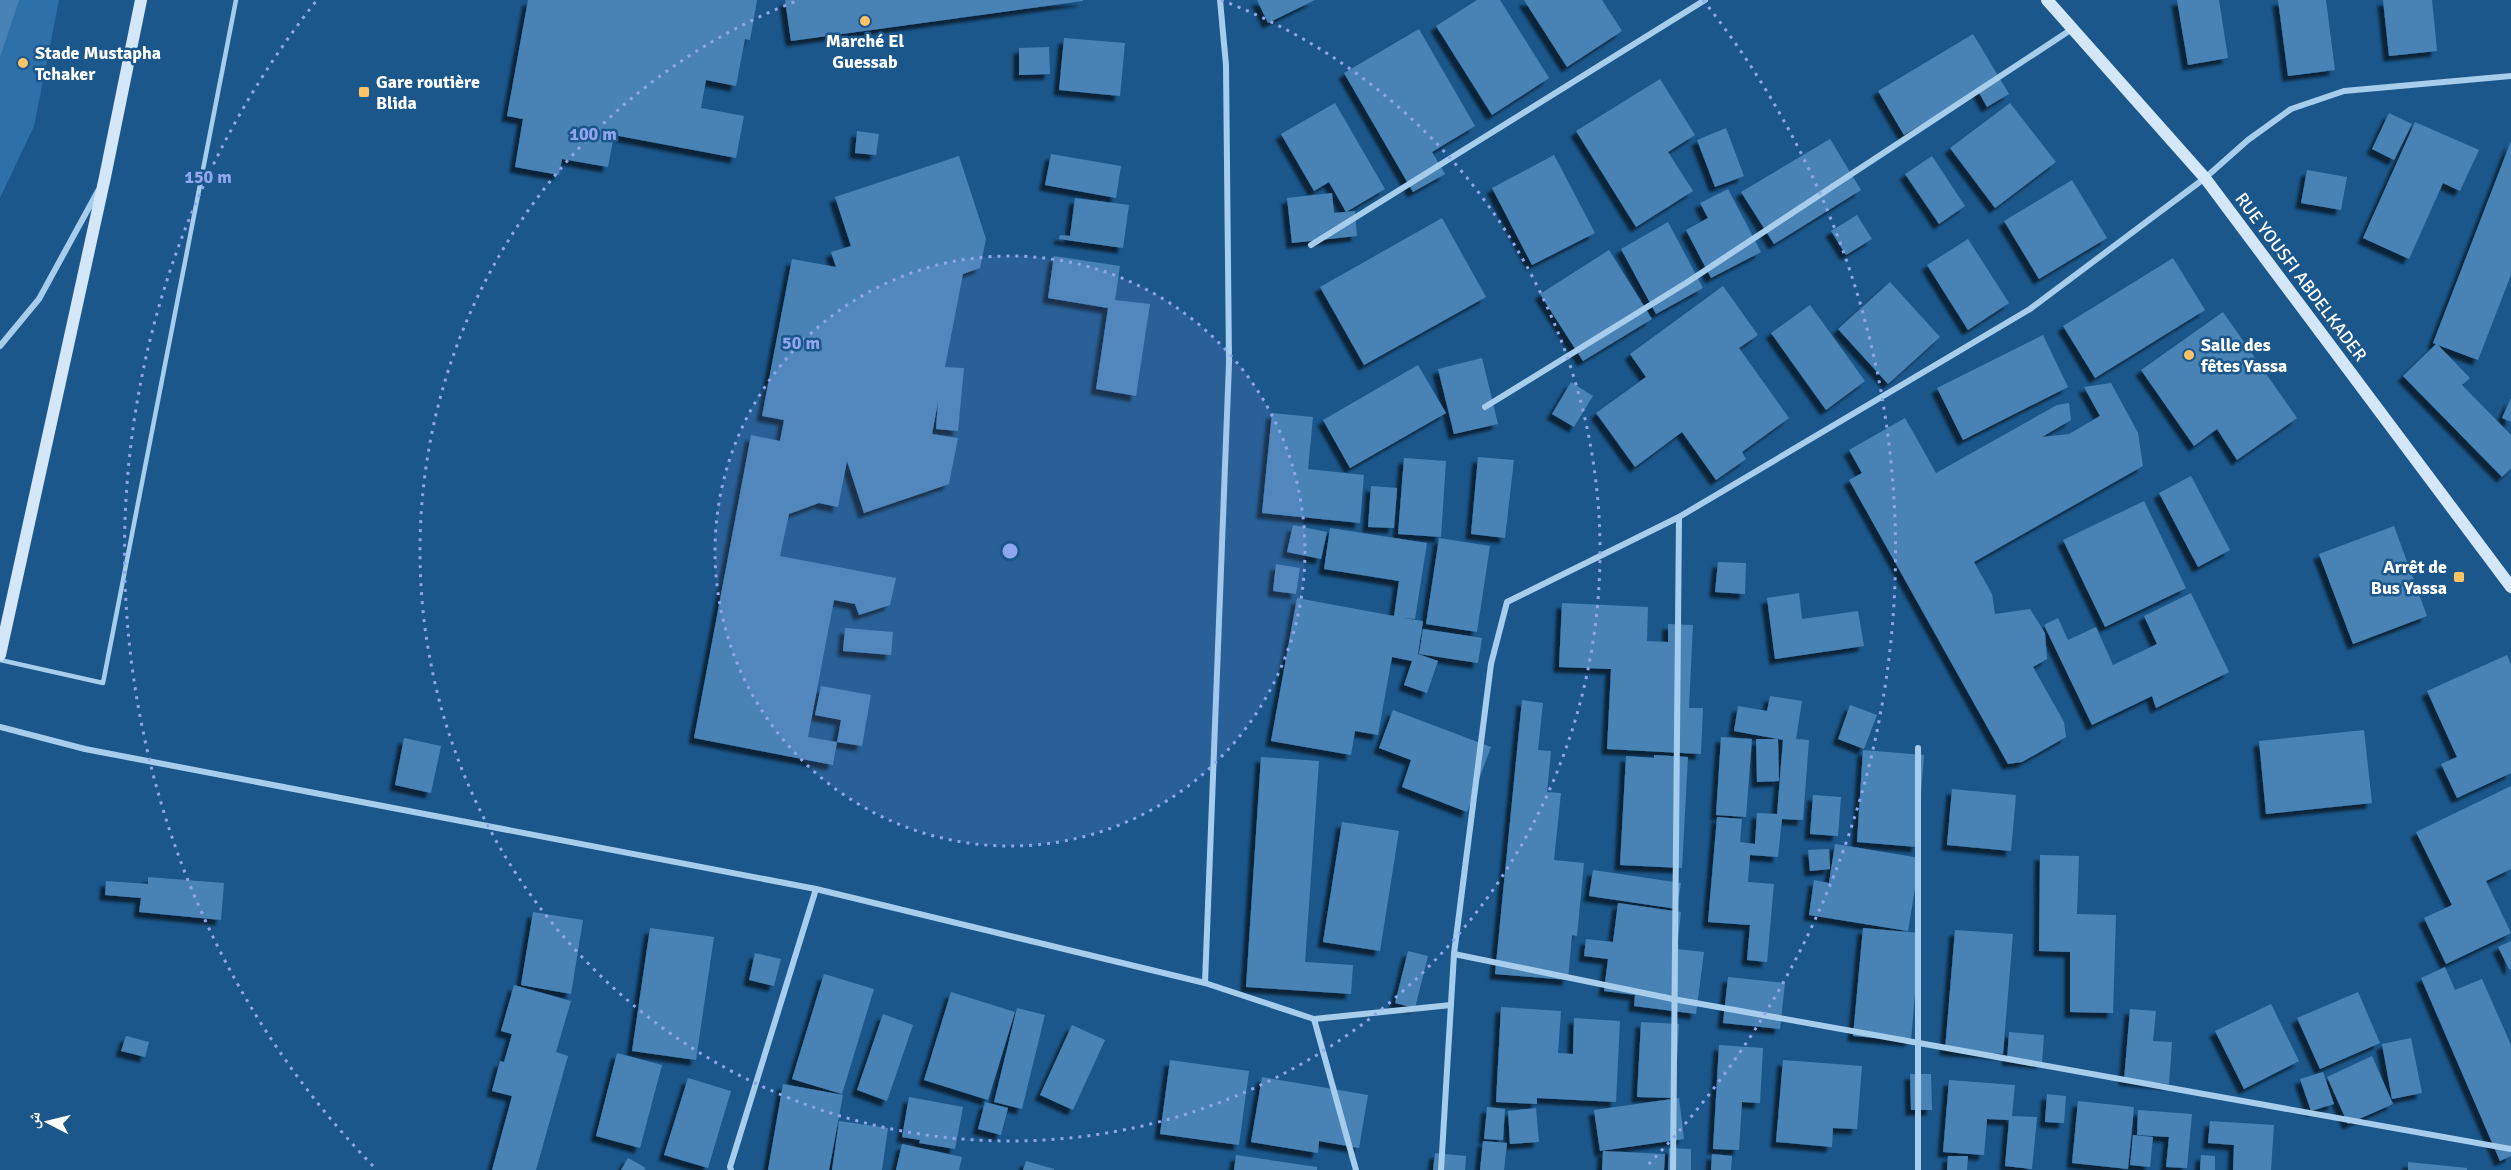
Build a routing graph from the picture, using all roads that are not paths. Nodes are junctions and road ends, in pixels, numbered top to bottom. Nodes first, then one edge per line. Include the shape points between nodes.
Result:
1 (141, 0) edge
2 (236, 0) edge
3 (1220, 0) edge
4 (1705, 0) edge
5 (2047, 0) edge
6 (2073, 29) junction
7 (2511, 76) edge
8 (105, 177) junction
9 (2205, 178) junction
10 (1311, 245) dead end
11 (0, 346) edge
12 (1485, 407) dead end
13 (1679, 517) junction
14 (2511, 587) edge
15 (0, 655) edge
16 (0, 660) edge
17 (0, 727) edge
18 (1918, 748) dead end
19 (816, 889) junction
20 (1454, 954) junction
21 (1205, 983) junction
22 (1673, 999) junction
23 (1451, 1005) junction
24 (1314, 1019) junction
25 (1917, 1044) junction
26 (2511, 1149) edge
27 (731, 1170) edge
28 (1356, 1170) edge
29 (1441, 1170) edge
30 (1673, 1170) edge
31 (1918, 1170) edge

1 - 8 main road
2 - 16 lane via 103,683
3 - 21 street via 1226,65 1229,363
4 - 10 street
5 - 6 main road, RUE YOUSFI ABDELKADER
6 - 9 main road, RUE YOUSFI ABDELKADER
6 - 12 street via 1686,283
7 - 9 street via 2344,91 2291,109
8 - 11 street via 39,300
8 - 15 main road
9 - 13 street via 2030,309
9 - 14 main road, RUE YOUSFI ABDELKADER
13 - 20 street via 1508,602 1491,664
13 - 22 street
17 - 19 street via 85,749
18 - 25 street
19 - 21 street
19 - 27 street
20 - 22 street
20 - 23 street
21 - 24 street
22 - 25 street
22 - 30 street
23 - 24 street
23 - 29 street
24 - 28 street
25 - 26 street
25 - 31 street

